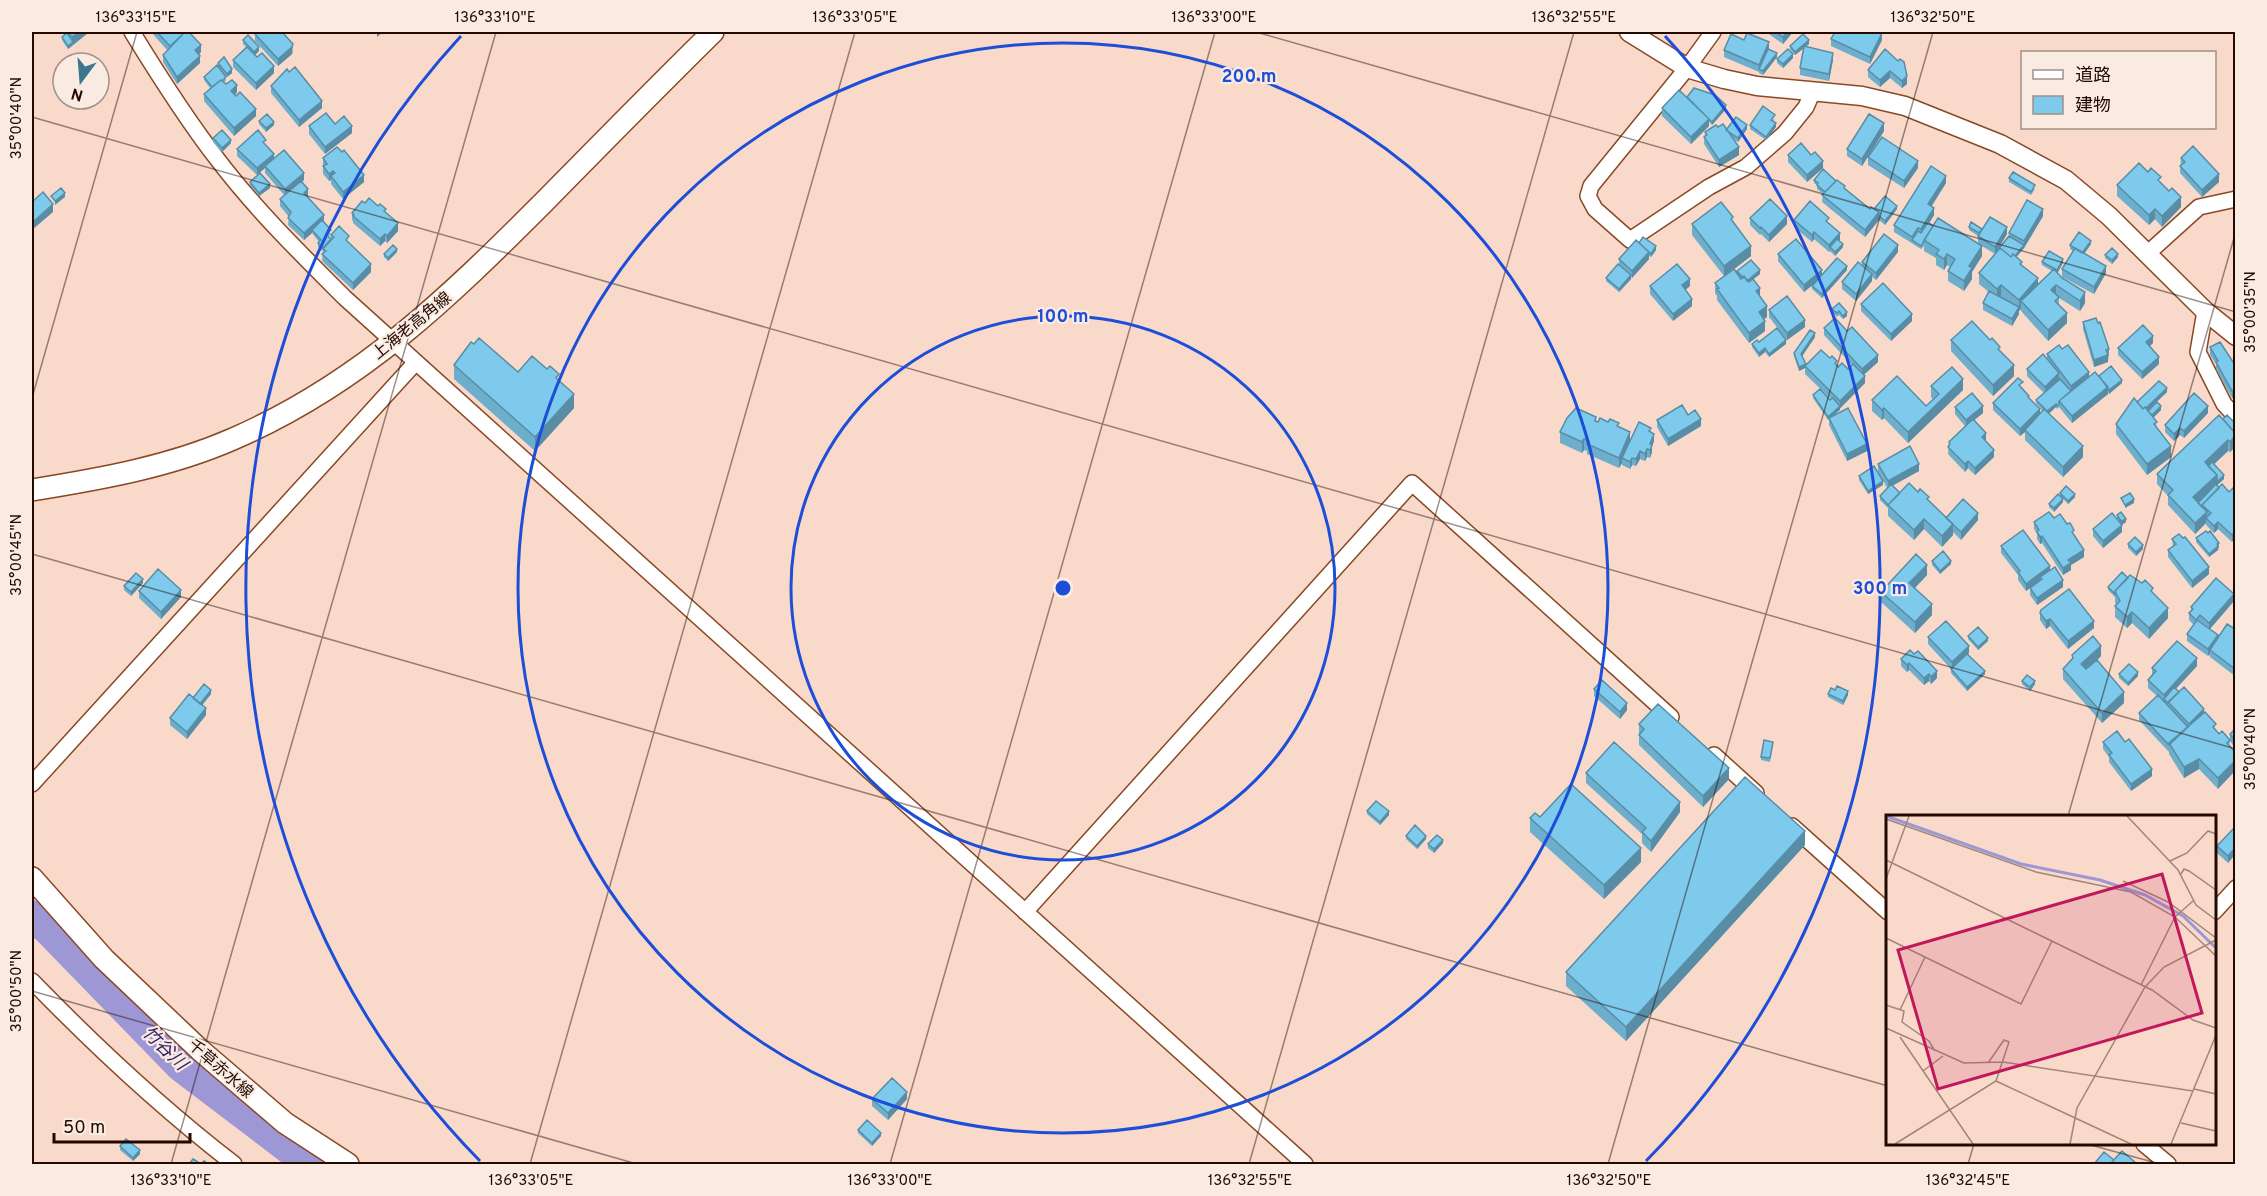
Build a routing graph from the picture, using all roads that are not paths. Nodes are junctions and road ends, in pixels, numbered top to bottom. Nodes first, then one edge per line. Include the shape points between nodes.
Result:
1 (132, 32) edge
2 (713, 32) edge
3 (1629, 32) edge
4 (1713, 32) edge
5 (1687, 68) junction
6 (1813, 91) junction
7 (2235, 200) edge
8 (2147, 254) junction
9 (2205, 311) junction
10 (2235, 336) edge
11 (395, 341) junction
12 (416, 362) junction
13 (2235, 417) edge
14 (32, 490) edge
15 (1685, 729) edge
16 (1702, 745) edge
17 (32, 784) edge
18 (1764, 801) edge
19 (1782, 817) edge
20 (32, 878) edge
21 (2235, 888) edge
22 (2216, 910) edge
23 (1886, 911) edge
24 (1025, 912) junction
25 (32, 981) edge
26 (2146, 1145) edge
27 (234, 1164) edge
28 (348, 1164) edge
29 (1305, 1164) edge
30 (2168, 1164) edge

1 - 11 street via 172,97 255,205 345,298
2 - 11 main road, 上海老高角線 via 483,263
3 - 5 street
4 - 5 street
5 - 6 street via 1757,86
5 - 6 street via 1591,186 1588,196 1595,209 1630,240 1746,166 1785,133 1806,107
6 - 8 street via 1905,106 2000,144 2066,180
7 - 8 street via 2199,207
8 - 9 street
9 - 10 street
9 - 13 street via 2198,352 2224,404
11 - 12 street
11 - 14 main road, 上海老高角線 via 321,394 232,440 156,466
12 - 17 street
12 - 24 street
15 - 24 street via 1412,483
16 - 18 street
19 - 23 street
20 - 28 main road, 千草赤水線 via 104,959 200,1050 285,1124
21 - 22 street
24 - 29 street
25 - 27 street via 126,1075
26 - 30 street

